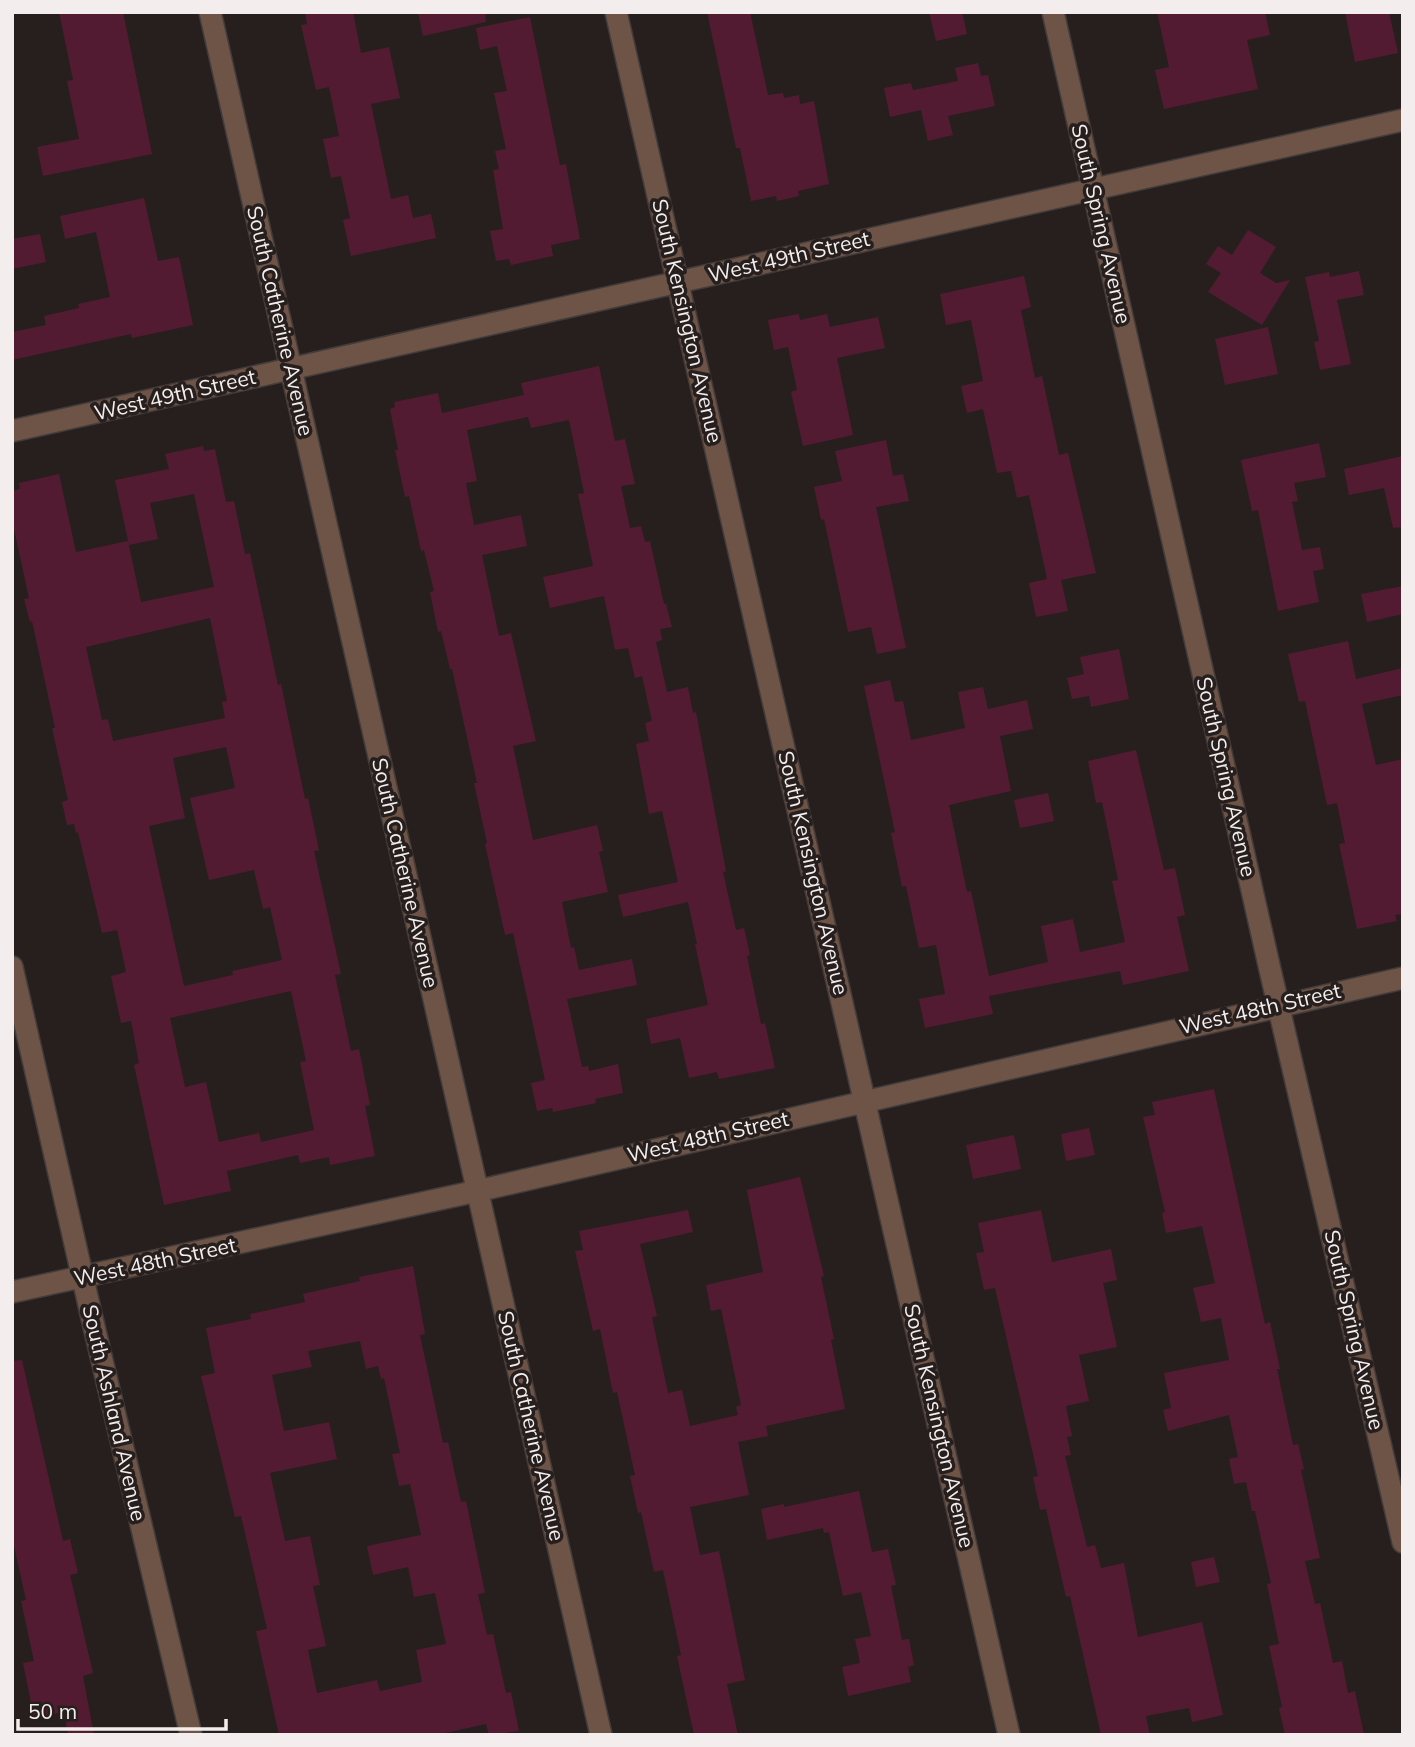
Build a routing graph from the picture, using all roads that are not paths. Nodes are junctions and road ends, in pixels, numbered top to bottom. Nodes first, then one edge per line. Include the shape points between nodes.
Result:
1 (210, 12) edge
2 (616, 12) edge
3 (1053, 12) edge
4 (1403, 120) edge
5 (1093, 189) junction
6 (678, 282) junction
7 (290, 369) junction
8 (12, 431) edge
9 (12, 967) edge
10 (1403, 978) edge
11 (1278, 1005) junction
12 (865, 1100) junction
13 (477, 1191) junction
14 (82, 1278) junction
15 (12, 1292) edge
16 (1403, 1542) edge
17 (191, 1735) edge
18 (601, 1735) edge
19 (1009, 1735) edge

1 - 7 street, South Catherine Avenue
2 - 6 street, South Kensington Avenue
3 - 5 street, South Spring Avenue
4 - 5 street, West 49th Street
5 - 6 street, West 49th Street
5 - 11 street, South Spring Avenue
6 - 7 street, West 49th Street
6 - 12 street, South Kensington Avenue
7 - 8 street, West 49th Street
7 - 13 street, South Catherine Avenue
9 - 14 street, South Ashland Avenue
10 - 11 street, West 48th Street
11 - 12 street, West 48th Street
11 - 16 street, South Spring Avenue
12 - 13 street, West 48th Street
12 - 19 street, South Kensington Avenue
13 - 14 street, West 48th Street
13 - 18 street, South Catherine Avenue
14 - 15 street, West 48th Street
14 - 17 street, South Ashland Avenue

